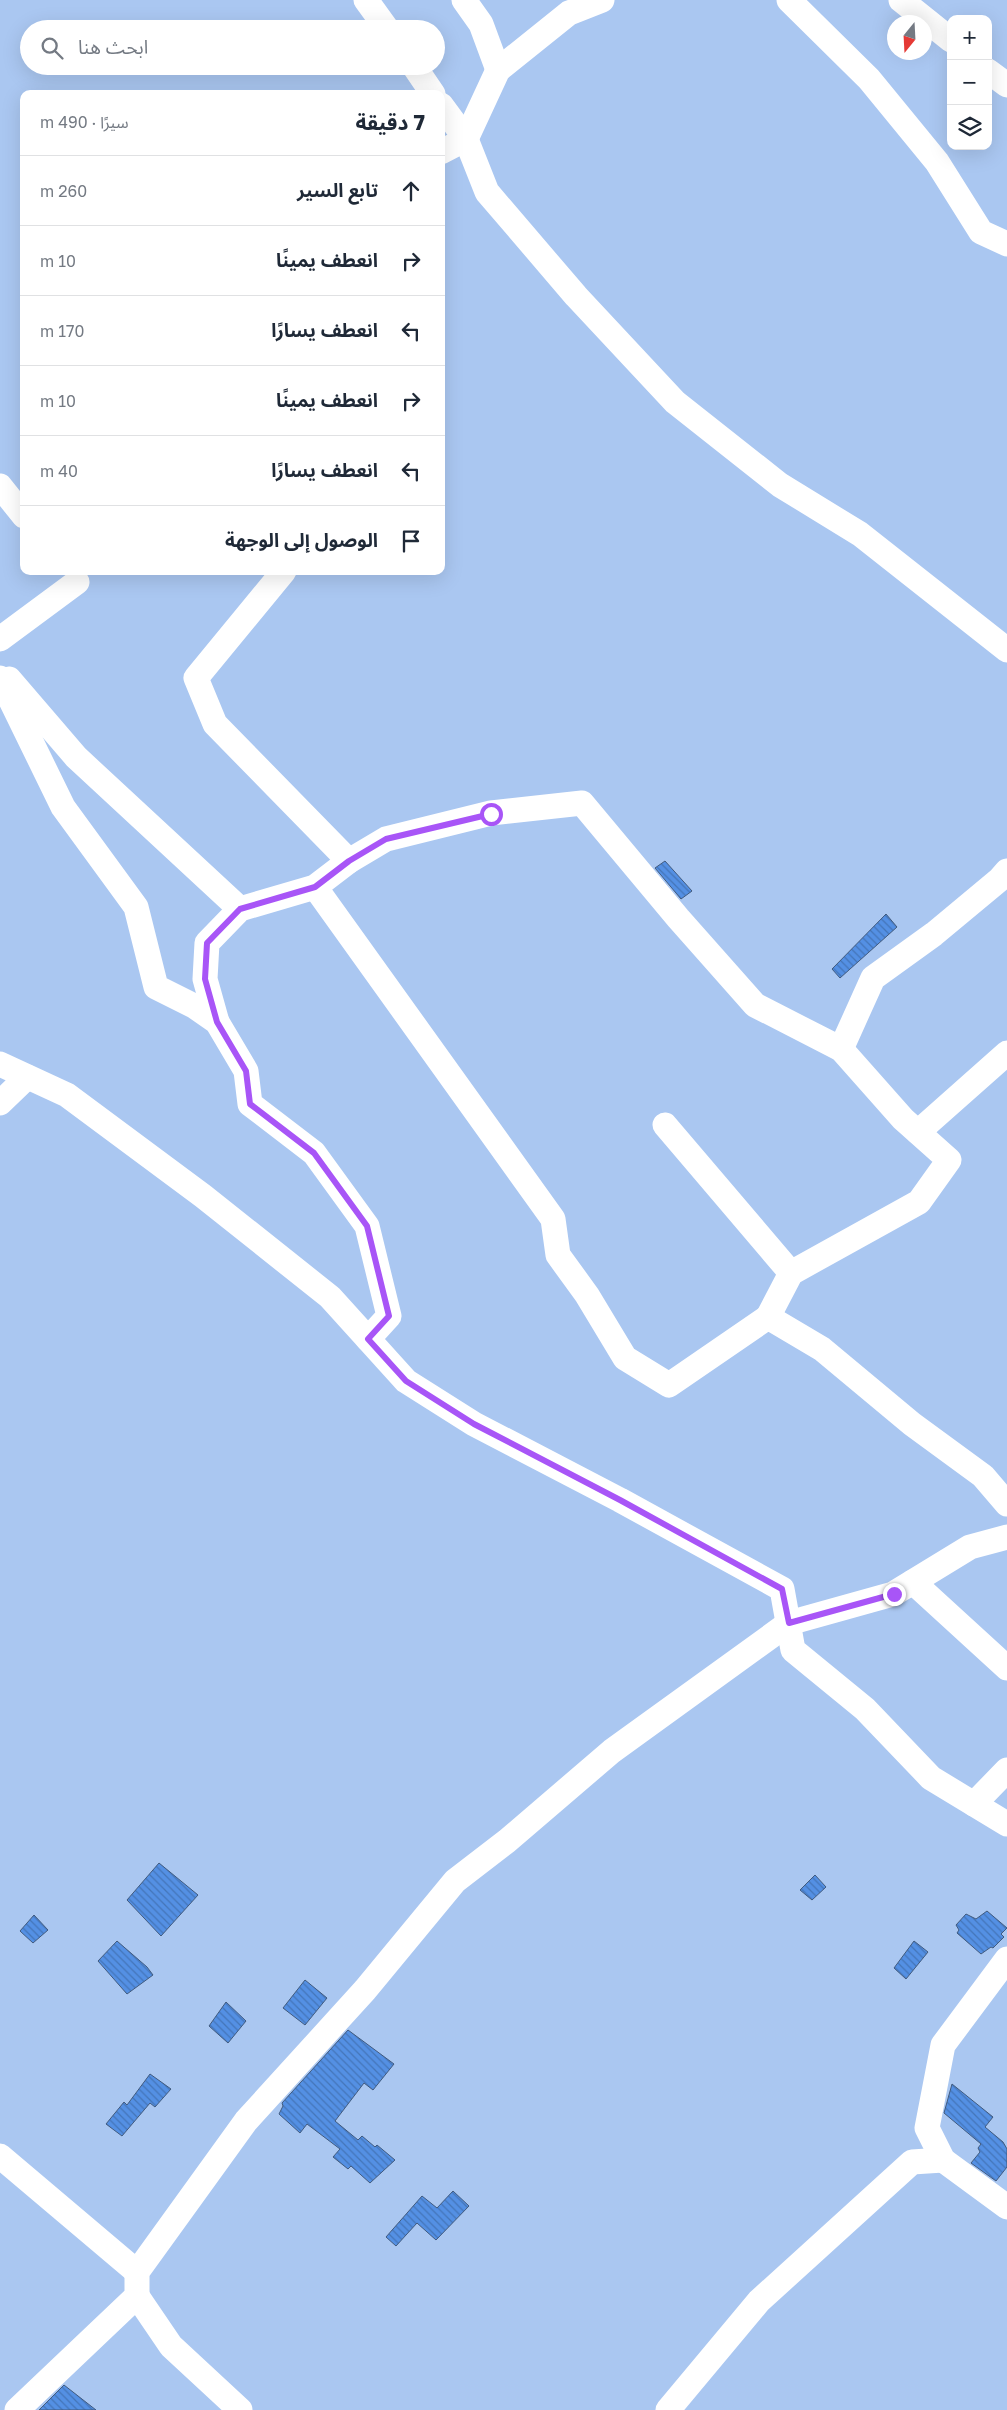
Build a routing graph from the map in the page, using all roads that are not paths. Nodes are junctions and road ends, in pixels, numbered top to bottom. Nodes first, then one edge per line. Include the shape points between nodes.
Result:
1 (366, 0) edge
2 (464, 0) edge
3 (602, 0) edge
4 (789, 0) edge
5 (901, 0) edge
6 (380, 20) edge
7 (947, 37) edge
8 (498, 70) junction
9 (992, 74) edge
10 (420, 75) edge
11 (1007, 85) edge
12 (430, 90) edge
13 (445, 110) edge
14 (466, 139) junction
15 (445, 150) edge
16 (1007, 244) edge
17 (0, 486) edge
18 (20, 511) edge
19 (78, 575) edge
20 (281, 575) edge
21 (0, 639) edge
22 (1007, 650) edge
23 (0, 667) edge
24 (0, 678) edge
25 (349, 861) junction
26 (1007, 871) edge
27 (315, 887) junction
28 (240, 909) junction
29 (217, 1022) junction
30 (841, 1049) junction
31 (1007, 1053) edge
32 (0, 1064) edge
33 (27, 1077) junction
34 (0, 1103) edge
35 (664, 1125) dead end
36 (918, 1132) junction
37 (791, 1273) junction
38 (768, 1317) junction
39 (368, 1339) junction
40 (1007, 1504) edge
41 (1007, 1537) edge
42 (913, 1582) junction
43 (789, 1623) junction
44 (1007, 1668) edge
45 (1007, 1770) edge
46 (974, 1804) junction
47 (1007, 1824) edge
48 (1007, 1960) edge
49 (0, 2156) edge
50 (943, 2160) junction
51 (1007, 2207) edge
52 (137, 2284) junction
53 (17, 2410) edge
54 (240, 2410) edge
55 (668, 2410) edge

1 - 6 street
2 - 8 street via 481,24
3 - 8 street via 569,13
4 - 16 street via 869,79 937,162 981,232
5 - 7 street
8 - 14 street
9 - 11 street
10 - 12 street
13 - 14 street
14 - 15 street
14 - 22 street via 486,192 674,402 780,485 860,534
17 - 18 street
19 - 21 street
20 - 25 street via 196,678 215,724
23 - 28 street via 76,757
24 - 29 street via 63,807 136,907 156,987
25 - 27 street
25 - 30 street via 386,839 491,814 582,802 755,1005
26 - 30 street via 934,934 873,978
27 - 28 street
27 - 38 street via 553,1220 558,1255 626,1358 669,1385
28 - 29 street via 207,943 205,979
29 - 39 street via 246,1071 250,1104 314,1153 367,1226 389,1316
30 - 36 street
31 - 36 street
32 - 33 street
33 - 34 street
33 - 39 street via 67,1095 204,1196 330,1297
35 - 37 street
36 - 37 street via 949,1160 919,1202
37 - 38 street
38 - 40 street via 822,1349 912,1424 983,1476
39 - 43 street via 406,1381 474,1424 782,1589
41 - 42 street via 970,1547
42 - 43 street via 894,1594
42 - 44 street
43 - 46 street via 794,1650 865,1709 931,1778
43 - 52 street via 612,1751 455,1881 365,1990 246,2121
45 - 46 street
46 - 47 street
48 - 50 street via 943,2045 927,2128
49 - 52 street
50 - 51 street
50 - 55 street via 912,2162 766,2295
52 - 53 street
52 - 54 street via 171,2346

